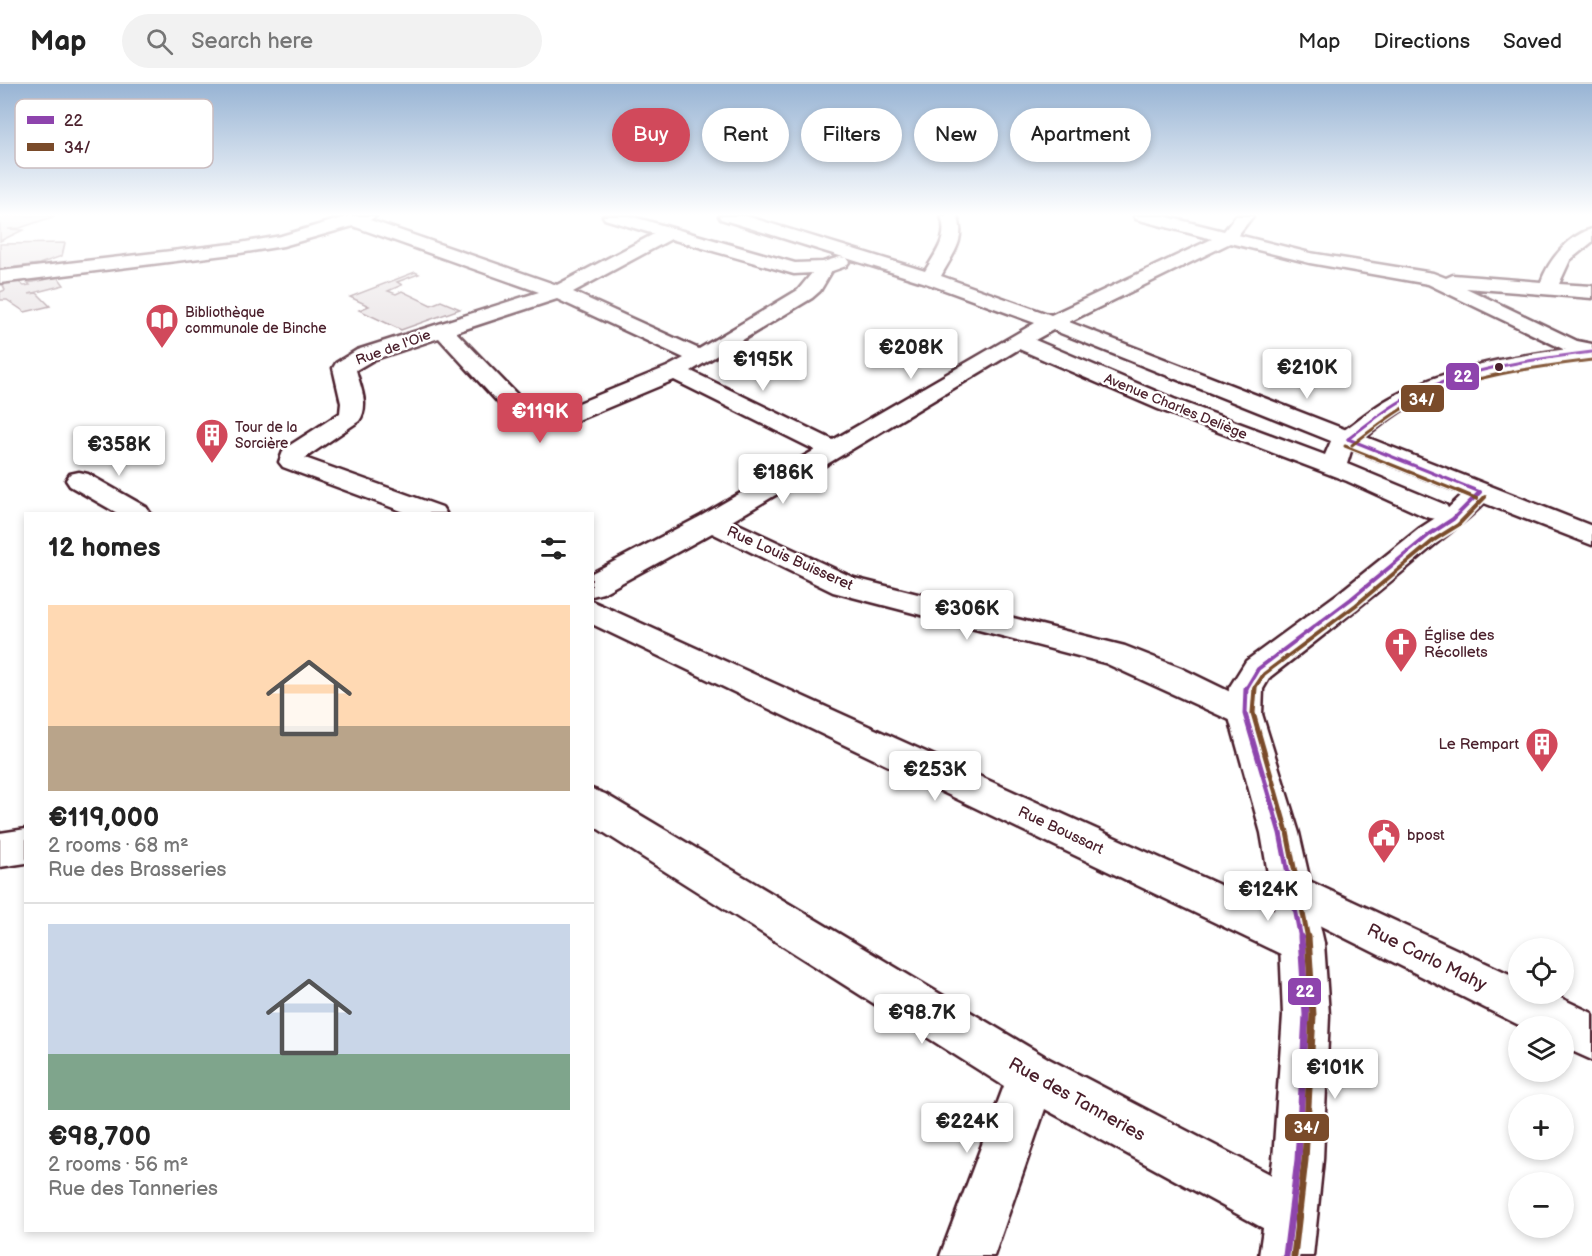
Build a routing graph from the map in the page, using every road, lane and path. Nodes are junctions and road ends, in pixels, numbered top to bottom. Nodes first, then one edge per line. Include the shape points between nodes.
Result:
1 (52, 271) edge
2 (501, 271) edge
3 (597, 271) edge
4 (823, 271) edge
5 (906, 271) edge
6 (934, 271) edge
7 (1160, 271) edge
8 (1384, 271) edge
9 (1553, 271) edge
10 (0, 277) edge
11 (930, 278) junction
12 (1433, 279) junction
13 (1548, 289) junction
14 (558, 292) junction
15 (1592, 292) edge
16 (1053, 323) junction
17 (441, 329) junction
18 (1019, 341) junction
19 (1592, 352) edge
20 (700, 357) junction
21 (675, 372) junction
22 (1348, 439) junction
23 (833, 449) junction
24 (1333, 467) junction
25 (79, 480) dead end
26 (1480, 492) junction
27 (1436, 511) dead end
28 (134, 512) edge
29 (429, 512) edge
30 (711, 522) junction
31 (1592, 536) edge
32 (594, 585) edge
33 (594, 612) edge
34 (1245, 714) junction
35 (594, 807) edge
36 (24, 846) edge
37 (0, 850) edge
38 (1294, 892) junction
39 (1302, 943) junction
40 (1592, 1037) edge
41 (1032, 1076) junction
42 (1288, 1235) edge
43 (968, 1256) edge

1 - 10 street
2 - 14 street
3 - 14 street, Rue de l'Oie
4 - 20 street via 805,294
5 - 11 street
6 - 11 street
7 - 16 street
8 - 12 street
9 - 13 street
11 - 16 street
12 - 13 street
12 - 19 street
13 - 15 street
14 - 17 street, Rue de l'Oie
14 - 20 street
16 - 18 street
16 - 22 street
17 - 21 street via 524,417 541,424
17 - 29 street, Rue de l'Oie via 348,364 344,368 353,403 351,416 293,454 292,462
18 - 23 street
18 - 24 street, Avenue Charles Deliège via 1166,404
19 - 22 street via 1440,384 1401,402
20 - 21 street
21 - 23 street
22 - 24 street via 1341,445
22 - 26 street
23 - 30 street
24 - 27 street, Avenue Charles Deliège
25 - 28 street
26 - 31 street
26 - 34 street via 1453,519 1258,669 1246,688
30 - 32 street
30 - 34 street, Rue Louis Buisseret via 844,585 1114,654
33 - 39 street, Rue Boussart
34 - 38 street
35 - 41 street, Rue des Tanneries
36 - 37 street
38 - 39 street
38 - 40 street, Rue Carlo Mahy
39 - 42 street via 1306,1015 1298,1160
41 - 42 street, Rue des Tanneries
41 - 43 street

